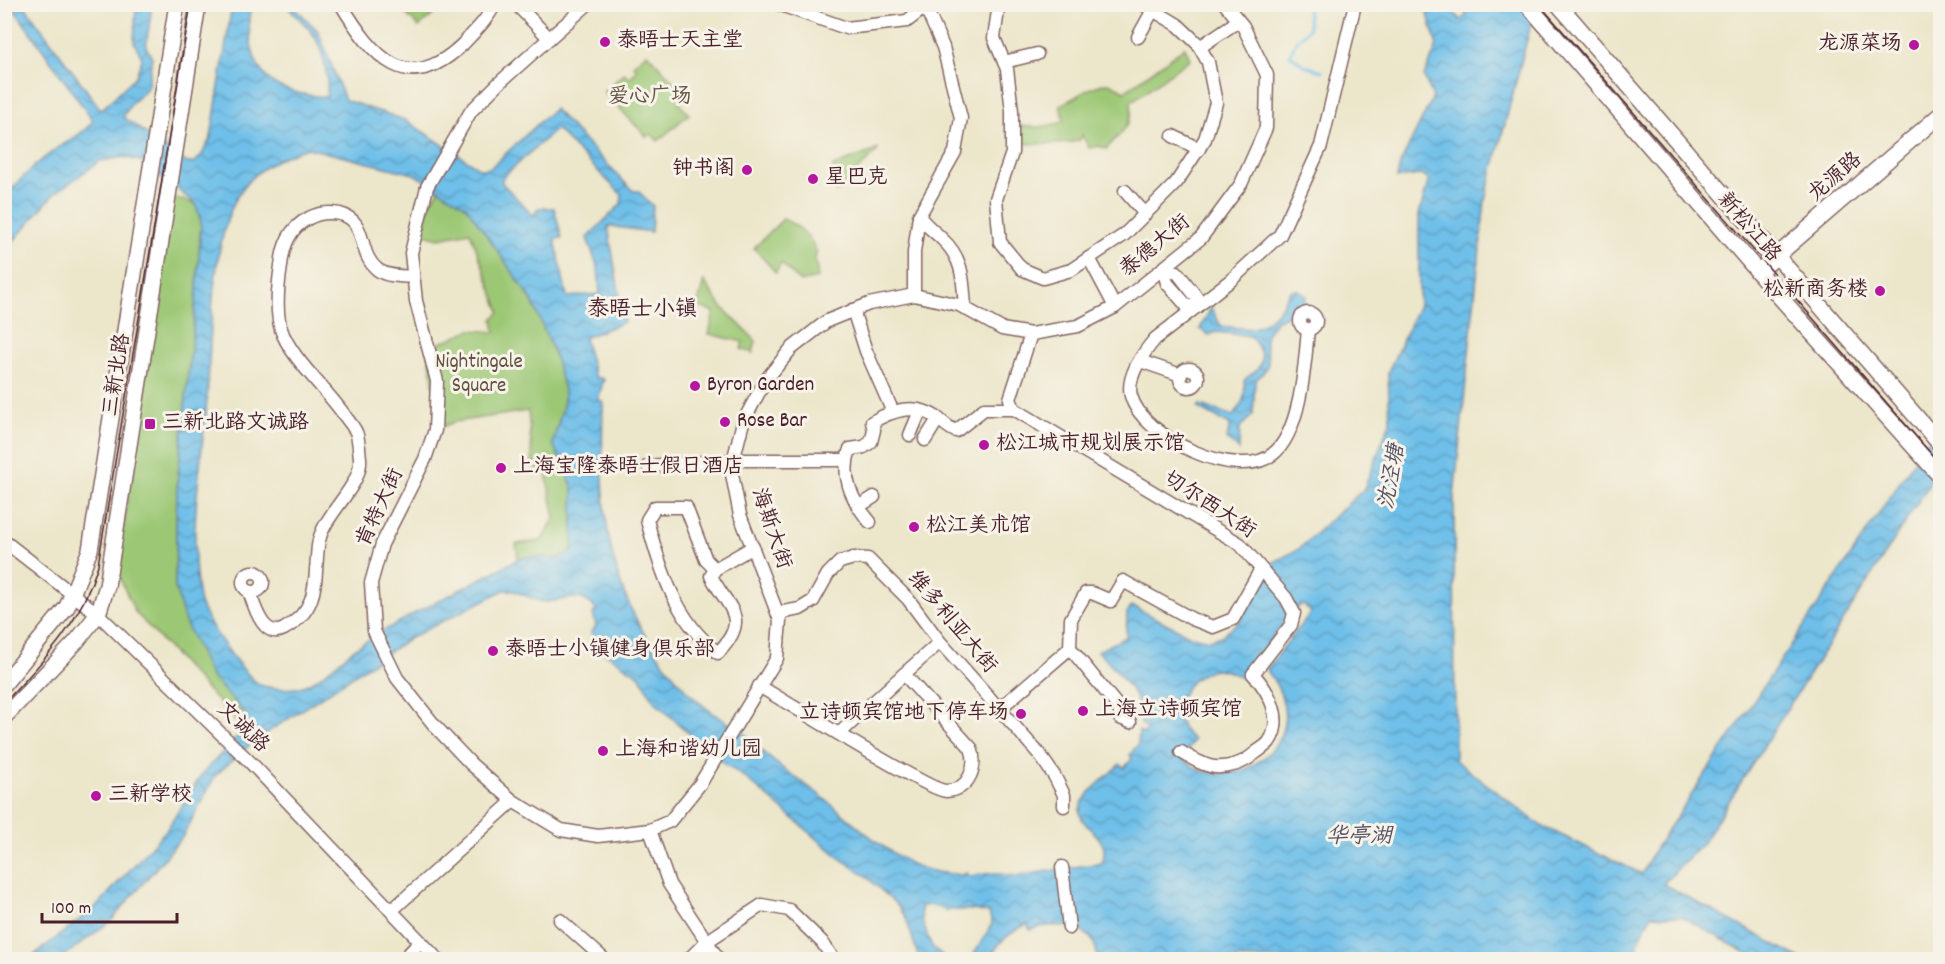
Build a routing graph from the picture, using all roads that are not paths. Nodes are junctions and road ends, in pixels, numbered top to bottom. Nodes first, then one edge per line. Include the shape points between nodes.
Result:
1 (177, 4) edge
2 (198, 4) edge
3 (341, 4) edge
4 (495, 4) edge
5 (516, 4) edge
6 (588, 4) edge
7 (778, 4) edge
8 (999, 4) edge
9 (1225, 4) edge
10 (1355, 4) edge
11 (1558, 4) edge
12 (927, 6) edge
13 (1148, 8) edge
14 (1532, 10) edge
15 (1238, 21) junction
16 (549, 38) junction
17 (1138, 38) dead end
18 (1200, 47) junction
19 (1037, 54) dead end
20 (1004, 62) junction
21 (1941, 115) edge
22 (1173, 136) dead end
23 (1199, 149) junction
24 (1125, 191) dead end
25 (1145, 214) junction
26 (919, 216) junction
27 (1776, 256) junction
28 (1089, 258) junction
29 (1163, 268) junction
30 (1758, 272) junction
31 (413, 277) junction
32 (914, 295) junction
33 (1115, 307) junction
34 (1197, 307) junction
35 (965, 308) junction
36 (853, 310) junction
37 (1308, 329) dead end
38 (1031, 334) junction
39 (1140, 361) junction
40 (1180, 375) dead end
41 (1014, 409) junction
42 (892, 410) junction
43 (920, 411) junction
44 (938, 419) junction
45 (910, 435) dead end
46 (1936, 439) edge
47 (925, 440) dead end
48 (734, 460) junction
49 (846, 460) junction
50 (648, 466) dead end
51 (1939, 474) edge
52 (874, 497) dead end
53 (858, 507) junction
54 (870, 522) dead end
55 (4, 541) edge
56 (753, 547) junction
57 (715, 569) junction
58 (1261, 569) junction
59 (249, 591) dead end
60 (73, 596) junction
61 (778, 613) junction
62 (98, 614) junction
63 (940, 642) junction
64 (1070, 648) junction
65 (904, 674) junction
66 (4, 684) edge
67 (759, 686) junction
68 (998, 710) junction
69 (4, 717) edge
70 (1130, 722) dead end
71 (840, 733) junction
72 (1181, 752) dead end
73 (513, 801) junction
74 (1064, 806) dead end
75 (651, 830) junction
76 (1062, 867) dead end
77 (391, 911) junction
78 (560, 920) dead end
79 (1069, 928) dead end
80 (420, 942) junction
81 (706, 942) junction
82 (403, 960) edge
83 (438, 960) edge
84 (605, 960) edge
85 (688, 960) edge
86 (719, 960) edge
87 (834, 960) edge

1 - 60 main road, 三新北路 via 90,550
2 - 62 main road, 三新北路 via 113,554
3 - 4 street via 381,56 404,70 425,70 437,64 488,19
5 - 16 street
6 - 16 street
7 - 12 street via 846,28 907,21
8 - 20 street via 994,38
9 - 15 street, 泰德大街
10 - 34 street via 1321,146 1280,235
11 - 27 main road, 新松江路
12 - 26 street via 943,47 961,118 955,152
13 - 17 street
13 - 18 street via 1178,25
14 - 30 main road, 新松江路
15 - 18 street
15 - 29 street, 泰德大街 via 1267,75 1266,128 1241,184 1201,238
16 - 31 street, 肯特大街 via 471,111 451,144 427,187 411,253
18 - 23 street via 1208,62 1216,103
19 - 20 street
20 - 28 street via 1012,111 1012,153 996,199 1000,242 1022,269 1043,278 1071,270
21 - 27 main road, 龙源路
22 - 23 street
23 - 25 street via 1176,183
24 - 25 street
25 - 28 street via 1125,235
26 - 32 street
26 - 35 street via 961,263
27 - 30 main road, 龙源路
27 - 46 main road, 新松江路
28 - 33 street
29 - 33 street, 泰德大街
29 - 34 street via 1167,283 1187,306
30 - 51 main road, 新松江路
31 - 59 street via 378,270 365,253 358,223 349,216 330,212 309,218 283,244 279,284 281,329 290,347 357,434 360,462 346,496 327,520 318,545 313,601 292,625 274,631 263,624
31 - 73 street, 肯特大街 via 437,381 438,410 425,459 382,544 371,583 374,631 397,678 435,726
32 - 35 street, 海斯大街
32 - 36 street, 海斯大街
33 - 38 street, 泰德大街 via 1078,326
34 - 39 street via 1155,339
35 - 38 street, 海斯大街 via 1002,329
36 - 42 street
36 - 48 street, 海斯大街 via 827,321 791,349 765,381 743,422
37 - 39 street via 1305,366 1292,424 1274,454 1253,463 1206,457 1158,430 1131,396 1132,378
38 - 41 street via 1010,399
39 - 40 street
41 - 44 street via 984,409 956,431
41 - 58 street, 切尔西大街 via 1240,544
42 - 43 street
42 - 49 street via 872,422 873,445 850,449
43 - 44 street
43 - 45 street
44 - 47 street
48 - 49 street
48 - 50 street
48 - 56 street, 海斯大街 via 731,469 740,515
49 - 53 street via 848,489
52 - 53 street
53 - 54 street
55 - 60 street, 文诚路
56 - 57 street
56 - 61 street, 海斯大街
57 - 57 street via 711,576 736,620 733,637 718,654 699,636 663,578 647,520 655,507 686,507 706,560
58 - 64 street via 1233,619 1213,627 1192,620 1123,581 1110,601 1086,594 1071,620
58 - 72 street, 切尔西大街 via 1294,613 1291,625 1252,674 1266,688 1274,709 1269,742 1250,758 1228,767 1212,767
60 - 62 street, 文诚路
60 - 66 main road, 三新北路 via 56,625
61 - 63 street, 维多利亚大街 via 800,609 813,601 828,574 840,562 868,559 908,599
61 - 67 street, 海斯大街 via 777,658
62 - 69 main road, 三新北路
62 - 77 street, 文诚路 via 251,763
63 - 65 street
63 - 68 street, 维多利亚大街
64 - 68 street
64 - 70 street via 1120,709 1120,718
65 - 71 street
65 - 71 street via 971,748 976,760 972,774 960,788 945,792
67 - 71 street
67 - 75 street, 海斯大街 via 700,784 670,821
68 - 74 street, 维多利亚大街 via 1040,755 1064,795
73 - 75 street, 肯特大街 via 561,830 598,836
73 - 77 street
75 - 81 street via 669,884
76 - 79 street
77 - 80 street, 文诚路
78 - 84 street
80 - 82 street
80 - 83 street, 文诚路
81 - 85 street
81 - 86 street
81 - 87 street via 762,906 789,910 822,942

